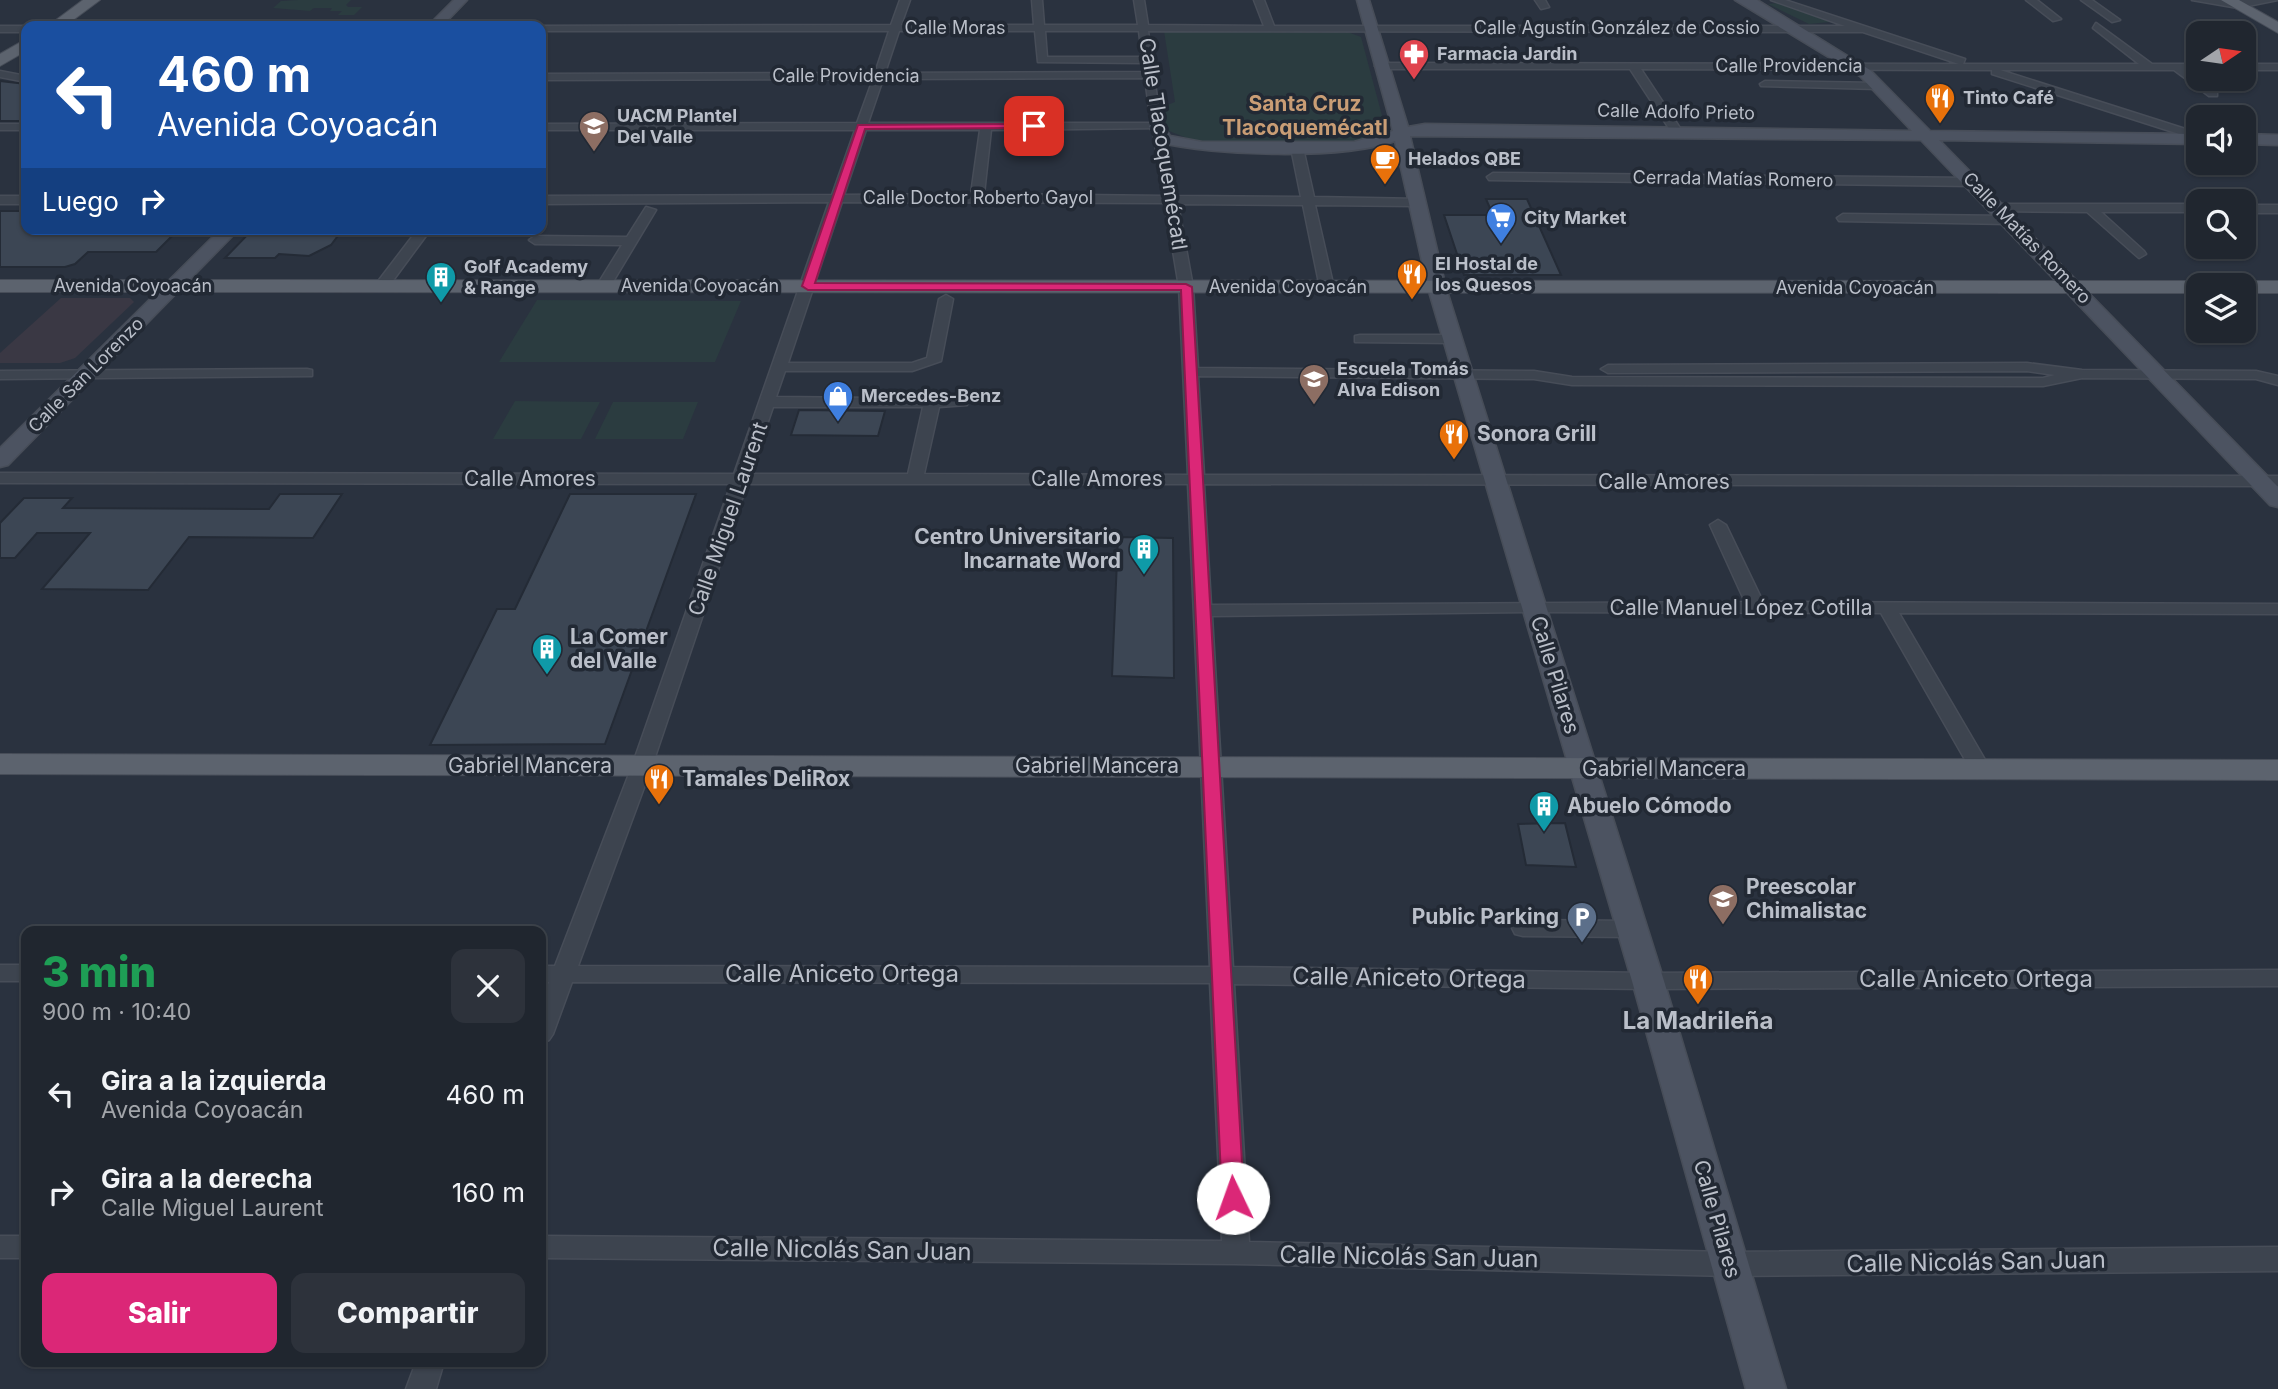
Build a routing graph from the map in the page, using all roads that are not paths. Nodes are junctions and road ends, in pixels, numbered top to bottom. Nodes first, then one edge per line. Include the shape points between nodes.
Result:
1 (93, 0) edge
2 (461, 0) edge
3 (905, 0) edge
4 (1037, 0) edge
5 (1139, 0) edge
6 (1259, 0) edge
7 (1363, 0) edge
8 (1776, 0) edge
9 (2031, 0) edge
10 (2086, 0) edge
11 (2197, 0) edge
12 (2273, 0) edge
13 (1749, 1) edge
14 (2233, 3) edge
15 (2056, 19) dead end
16 (2115, 20) dead end
17 (62, 21) edge
18 (440, 21) edge
19 (2095, 26) dead end
20 (546, 28) edge
21 (1041, 28) junction
22 (1145, 28) junction
23 (1270, 28) junction
24 (1370, 28) junction
25 (2278, 28) edge
26 (0, 29) edge
27 (21, 29) edge
28 (896, 29) junction
29 (1796, 29) junction
30 (1864, 29) junction
31 (21, 50) edge
32 (1149, 60) junction
33 (1380, 66) junction
34 (1633, 66) junction
35 (1857, 66) junction
36 (1978, 66) junction
37 (2150, 67) junction
38 (2176, 67) junction
39 (2186, 67) edge
40 (2256, 67) edge
41 (2278, 67) edge
42 (3, 70) edge
43 (1151, 75) junction
44 (880, 76) junction
45 (21, 77) edge
46 (546, 77) edge
47 (1765, 85) dead end
48 (1878, 86) junction
49 (2213, 94) dead end
50 (0, 127) edge
51 (21, 127) edge
52 (546, 127) edge
53 (862, 127) junction
54 (986, 127) junction
55 (1401, 131) junction
56 (1676, 131) junction
57 (2186, 134) edge
58 (1928, 135) junction
59 (2186, 138) edge
60 (1165, 139) junction
61 (2256, 139) edge
62 (2278, 140) edge
63 (1297, 148) junction
64 (1493, 177) dead end
65 (1973, 182) junction
66 (839, 198) junction
67 (977, 198) junction
68 (0, 200) edge
69 (21, 200) edge
70 (546, 200) edge
71 (1172, 200) junction
72 (1309, 201) junction
73 (1416, 202) junction
74 (2090, 208) junction
75 (2186, 208) edge
76 (2256, 209) edge
77 (2278, 209) edge
78 (650, 210) dead end
79 (2004, 214) junction
80 (1843, 218) dead end
81 (225, 235) edge
82 (420, 235) edge
83 (536, 240) dead end
84 (631, 241) junction
85 (2139, 254) dead end
86 (0, 286) edge
87 (808, 286) junction
88 (174, 287) junction
89 (381, 287) junction
90 (603, 287) junction
91 (1186, 287) junction
92 (2074, 287) junction
93 (2186, 287) edge
94 (2256, 287) edge
95 (2278, 287) edge
96 (1327, 288) junction
97 (1437, 288) junction
98 (946, 299) dead end
99 (1360, 339) dead end
100 (1453, 339) junction
101 (1962, 366) junction
102 (780, 367) junction
103 (1788, 367) junction
104 (2278, 369) edge
105 (1189, 372) junction
106 (307, 373) dead end
107 (1463, 374) junction
108 (2082, 374) junction
109 (2158, 374) junction
110 (0, 375) edge
111 (85, 375) junction
112 (1645, 375) junction
113 (2256, 375) junction
114 (2278, 381) edge
115 (1797, 382) junction
116 (1974, 382) junction
117 (768, 402) junction
118 (932, 402) junction
119 (962, 402) dead end
120 (0, 460) edge
121 (0, 478) edge
122 (1194, 479) junction
123 (741, 480) junction
124 (915, 480) junction
125 (2259, 480) junction
126 (2278, 481) edge
127 (1496, 482) junction
128 (2278, 500) edge
129 (1718, 525) dead end
130 (1534, 607) junction
131 (1757, 608) junction
132 (1887, 608) junction
133 (2278, 609) edge
134 (1204, 611) junction
135 (0, 764) edge
136 (642, 766) junction
137 (1212, 766) junction
138 (1582, 769) junction
139 (1981, 769) junction
140 (2278, 770) edge
141 (1523, 928) dead end
142 (1632, 929) junction
143 (0, 973) edge
144 (21, 973) edge
145 (551, 974) edge
146 (1222, 975) junction
147 (2278, 978) edge
148 (1648, 981) junction
149 (546, 1004) edge
150 (0, 1247) edge
151 (21, 1247) edge
152 (546, 1247) edge
153 (1236, 1253) junction
154 (2278, 1259) edge
155 (1730, 1264) junction
156 (428, 1367) edge
157 (421, 1389) edge
158 (1766, 1389) edge

1 - 17 main road
2 - 18 street
3 - 28 street, Calle Miguel Laurent
4 - 21 street
5 - 22 street, Calle Tlacoquemécatl
6 - 23 street
7 - 24 street, Calle Pilares
8 - 30 street
9 - 15 street
10 - 16 street
11 - 14 street
12 - 14 street
13 - 29 street, Calle Matías Romero
14 - 25 main road
19 - 37 street
20 - 28 street, Calle Moras
21 - 22 street, Calle Moras
21 - 28 street, Calle Moras
21 - 32 street via 1042,60
22 - 23 street, Calle Moras
22 - 32 street, Calle Tlacoquemécatl
23 - 24 street, Calle Moras
24 - 29 street, Calle Agustín González de Cossio
24 - 33 street, Calle Pilares
26 - 27 street
28 - 44 street, Calle Miguel Laurent
29 - 30 street, Calle Agustín González de Cossio
29 - 35 street, Calle Matías Romero
30 - 36 street
31 - 42 main road
32 - 43 street, Calle Tlacoquemécatl
33 - 34 street, Calle Providencia
33 - 55 street, Calle Pilares
34 - 35 street, Calle Providencia
34 - 56 street
35 - 36 street, Calle Providencia
35 - 48 street, Calle Matías Romero
36 - 37 street, Calle Providencia
36 - 57 street
37 - 38 street, Calle Providencia
38 - 39 street, Calle Providencia
38 - 49 street
40 - 41 street
42 - 45 street
43 - 44 street, Calle Providencia
43 - 60 street, Calle Tlacoquemécatl
44 - 46 street, Calle Providencia
44 - 53 street, Calle Miguel Laurent
47 - 48 street
48 - 58 street, Calle Matías Romero
50 - 51 street
52 - 53 street, Calle Adolfo Prieto
53 - 54 street, Calle Adolfo Prieto
53 - 66 street, Calle Miguel Laurent
54 - 60 street, Calle Adolfo Prieto
54 - 67 street
55 - 56 street, Calle Adolfo Prieto
55 - 63 street, Calle Adolfo Prieto via 1365,146
55 - 73 street, Calle Pilares
56 - 58 street, Calle Adolfo Prieto
58 - 59 street, Calle Adolfo Prieto
58 - 65 street, Calle Matías Romero
60 - 63 street, Calle Adolfo Prieto
60 - 71 street, Calle Tlacoquemécatl
61 - 62 street
63 - 72 street
64 - 65 street, Cerrada Matías Romero
65 - 79 street, Calle Matías Romero
66 - 67 street, Calle Doctor Roberto Gayol
66 - 70 street, Calle Doctor Roberto Gayol
66 - 87 street, Calle Miguel Laurent
67 - 71 street, Calle Doctor Roberto Gayol
68 - 69 street
71 - 72 street, Calle Doctor Roberto Gayol
71 - 91 street, Calle Tlacoquemécatl
72 - 73 street, Calle Doctor Roberto Gayol
72 - 96 street
73 - 97 street, Calle Pilares
74 - 75 street
74 - 79 street
74 - 85 street
76 - 77 street
78 - 84 street
79 - 80 street
79 - 92 street, Calle Matías Romero
81 - 88 street, Calle San Lorenzo
82 - 89 street
83 - 84 street
84 - 90 street
86 - 88 main road, Avenida Coyoacán
87 - 90 main road, Avenida Coyoacán
87 - 91 main road, Avenida Coyoacán
87 - 102 street, Calle Miguel Laurent
88 - 89 main road, Avenida Coyoacán
88 - 111 street, Calle San Lorenzo
89 - 90 main road, Avenida Coyoacán
91 - 96 main road, Avenida Coyoacán
91 - 105 street, Calle Tlacoquemécatl
92 - 93 main road, Avenida Coyoacán
92 - 97 main road, Avenida Coyoacán
92 - 109 street, Calle Matías Romero
94 - 95 main road
96 - 97 main road, Avenida Coyoacán
97 - 100 street, Calle Pilares
98 - 102 street via 934,361 912,367
99 - 100 street
100 - 107 street, Calle Pilares
101 - 103 street
101 - 108 street
101 - 116 street
102 - 117 street, Calle Miguel Laurent
103 - 112 street
103 - 115 street
104 - 113 street
105 - 107 street
105 - 122 street, Calle Tlacoquemécatl
106 - 111 street
107 - 112 street via 1534,375 1572,381
107 - 127 street, Calle Pilares
108 - 109 street
108 - 116 street via 2043,382
109 - 113 street
109 - 125 street, Calle Matías Romero
110 - 111 street
111 - 120 street, Calle San Lorenzo
112 - 115 street
113 - 114 street
115 - 116 street
117 - 118 street
117 - 123 street, Calle Miguel Laurent
118 - 119 street
118 - 124 street
121 - 123 street, Calle Amores
122 - 124 street, Calle Amores
122 - 127 street, Calle Amores
122 - 134 street, Calle Tlacoquemécatl
123 - 124 street, Calle Amores
123 - 136 street, Calle Miguel Laurent
125 - 126 street, Calle Amores
125 - 127 street, Calle Amores
125 - 128 street, Calle Matías Romero
127 - 130 street, Calle Pilares
129 - 131 street
130 - 131 street, Calle Manuel López Cotilla
130 - 134 street, Calle Manuel López Cotilla
130 - 138 street, Calle Pilares
131 - 132 street, Calle Manuel López Cotilla
132 - 133 street, Calle Manuel López Cotilla
132 - 139 street
134 - 137 street, Calle Tlacoquemécatl
135 - 136 main road, Gabriel Mancera
136 - 137 main road, Gabriel Mancera
136 - 145 street, Calle Miguel Laurent
137 - 138 main road, Gabriel Mancera
137 - 146 street, Calle Tlacoquemécatl
138 - 139 main road, Gabriel Mancera
138 - 142 street, Calle Pilares
139 - 140 main road, Gabriel Mancera
141 - 142 street
142 - 148 street, Calle Pilares
143 - 144 street
145 - 146 street, Calle Aniceto Ortega
145 - 149 street, Calle Miguel Laurent
146 - 148 street, Calle Aniceto Ortega
146 - 153 street, Calle Tlacoquemécatl
147 - 148 street, Calle Aniceto Ortega
148 - 155 street, Calle Pilares
150 - 151 street
152 - 153 street, Calle Nicolás San Juan
153 - 155 street, Calle Nicolás San Juan
154 - 155 street, Calle Nicolás San Juan
155 - 158 street, Calle Pilares
156 - 157 street

